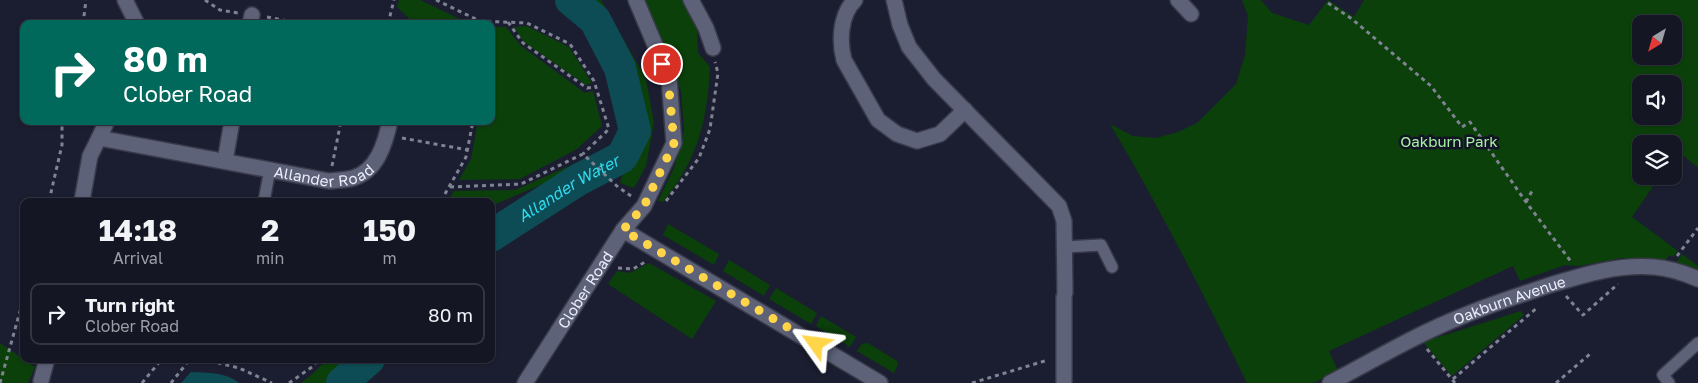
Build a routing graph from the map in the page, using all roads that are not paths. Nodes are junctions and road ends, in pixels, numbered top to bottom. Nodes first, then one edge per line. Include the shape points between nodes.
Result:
1 (126, 0) edge
2 (636, 0) edge
3 (691, 0) edge
4 (855, 0) edge
5 (894, 0) edge
6 (1178, 0) edge
7 (1190, 14) dead end
8 (135, 20) edge
9 (713, 48) road end
10 (965, 110) junction
11 (105, 125) edge
12 (231, 125) edge
13 (388, 128) edge
14 (99, 138) junction
15 (225, 162) junction
16 (270, 169) junction
17 (83, 198) edge
18 (265, 198) edge
19 (623, 230) junction
20 (1065, 247) junction
21 (1112, 267) dead end
22 (1698, 279) edge
23 (1698, 343) edge
24 (46, 363) edge
25 (41, 381) dead end
26 (525, 383) edge
27 (880, 383) edge
28 (1064, 383) edge
29 (1330, 383) edge
30 (1669, 383) edge

1 - 8 street
2 - 19 street, Clober Road via 668,78 674,143 644,206
3 - 9 street
4 - 10 street via 849,6 842,28 842,50 844,60 878,120 897,134 916,141 940,134
5 - 10 street via 909,47 934,79
6 - 7 street
10 - 20 street via 1059,206 1064,221
11 - 14 street
12 - 15 street
13 - 16 street, Allander Road via 371,168 351,179 329,181
14 - 15 street, Allander Road
14 - 17 street via 90,156
15 - 16 street, Allander Road
16 - 18 lane
19 - 26 street, Clober Road
19 - 27 street
20 - 21 lane via 1101,245
20 - 28 street
22 - 29 street, Oakburn Avenue via 1654,267 1620,267 1581,275 1462,316
23 - 30 lane via 1663,375
24 - 25 street

